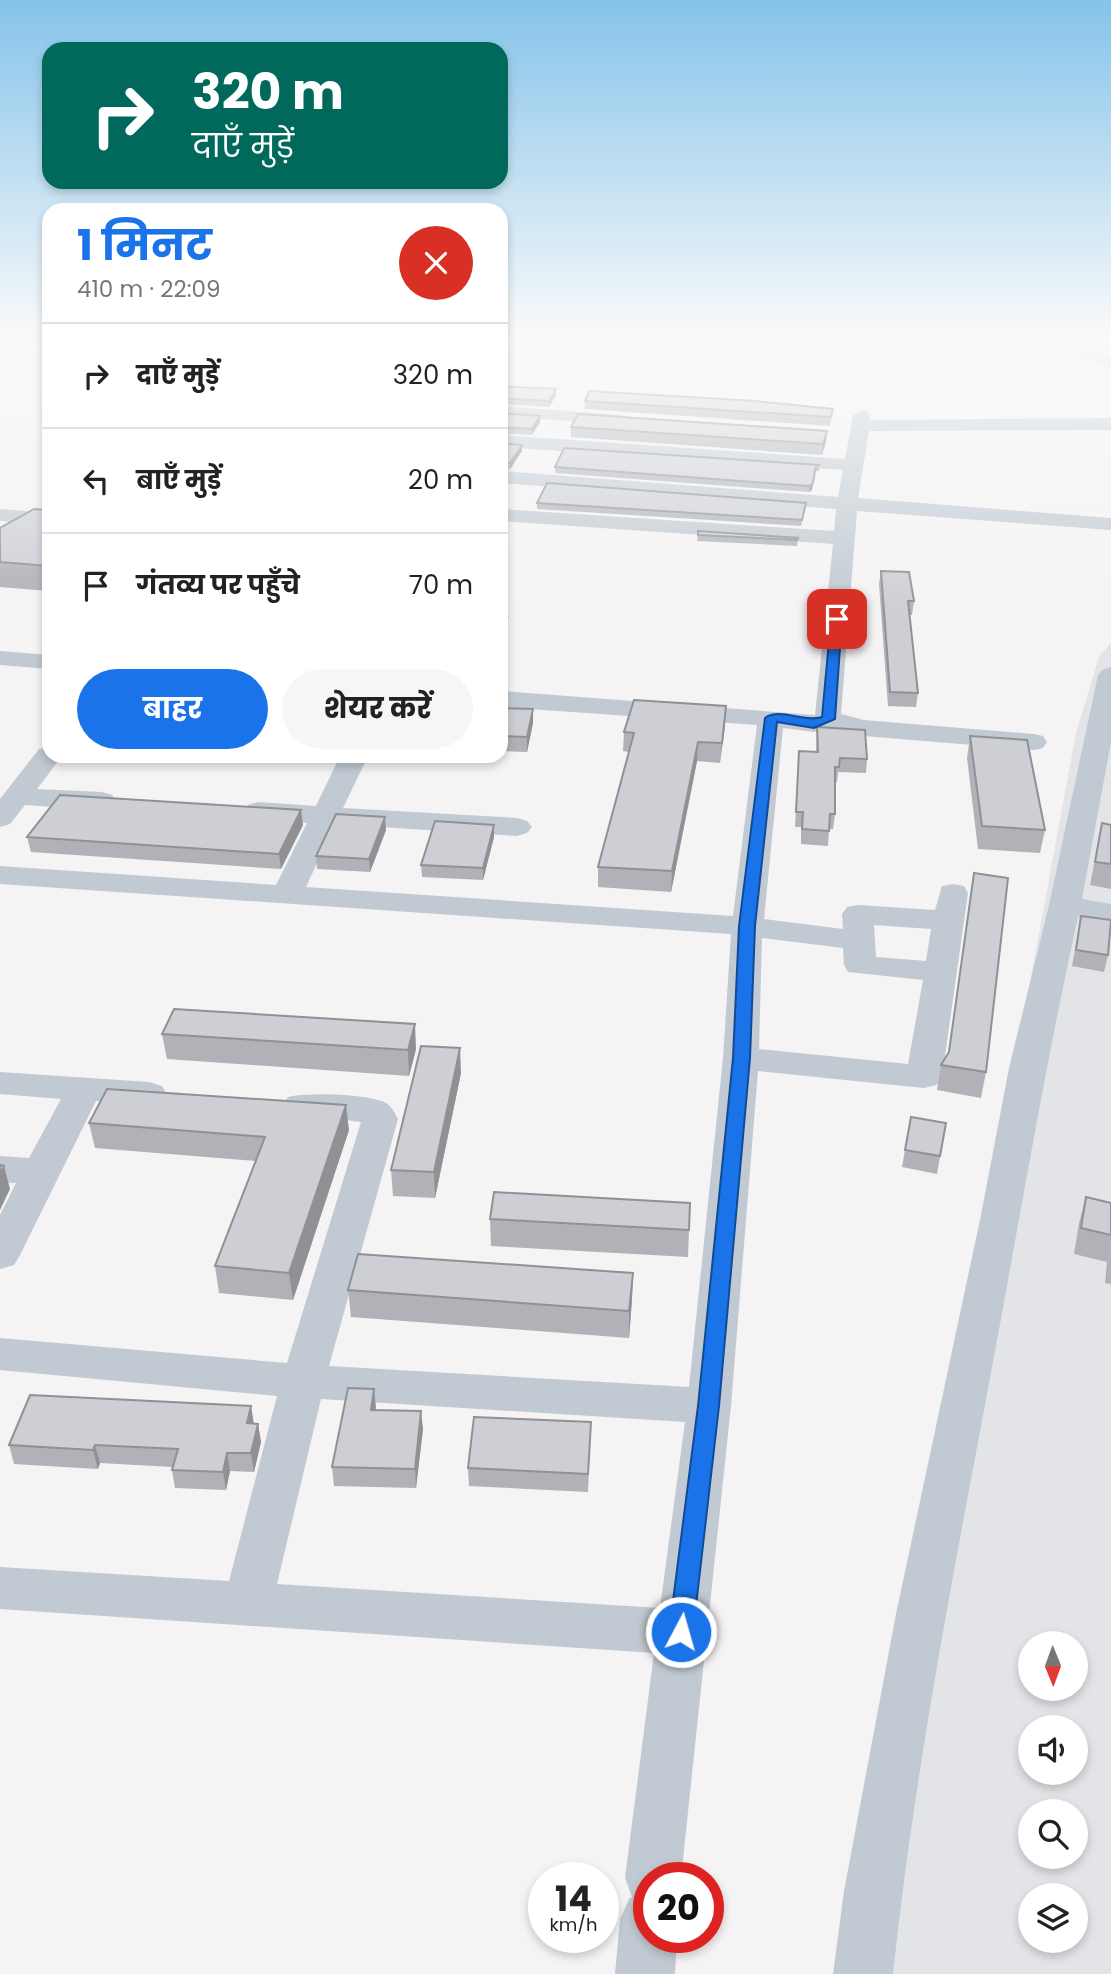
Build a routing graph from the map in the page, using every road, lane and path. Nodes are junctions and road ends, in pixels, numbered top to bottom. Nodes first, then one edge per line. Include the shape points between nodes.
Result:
1 (562, 428) edge
2 (1074, 428) edge
3 (508, 441) edge
4 (551, 444) junction
5 (853, 453) junction
6 (508, 462) edge
7 (532, 470) junction
8 (508, 475) edge
9 (508, 505) edge
10 (0, 515) edge
11 (508, 515) edge
12 (42, 518) edge
13 (1111, 524) edge
14 (845, 538) junction
15 (0, 658) edge
16 (42, 661) edge
17 (1111, 674) edge
18 (508, 700) edge
19 (771, 718) junction
20 (828, 719) junction
21 (1034, 742) dead end
22 (43, 763) edge
23 (350, 763) edge
24 (129, 803) edge
25 (9, 807) edge
26 (226, 809) edge
27 (324, 816) junction
28 (517, 827) dead end
29 (0, 875) edge
30 (286, 896) junction
31 (1065, 905) junction
32 (1111, 914) edge
33 (747, 926) junction
34 (859, 942) junction
35 (941, 972) junction
36 (741, 1058) junction
37 (0, 1083) edge
38 (84, 1089) junction
39 (182, 1096) edge
40 (265, 1102) edge
41 (0, 1169) edge
42 (41, 1172) junction
43 (0, 1255) edge
44 (4, 1364) edge
45 (303, 1381) junction
46 (709, 1406) junction
47 (0, 1588) edge
48 (248, 1603) junction
49 (681, 1632) junction
50 (655, 1862) edge
51 (647, 1953) edge
52 (645, 1974) edge
53 (863, 1974) edge

1 - 4 street
2 - 5 street
3 - 4 street
4 - 5 street
4 - 7 street
5 - 7 street
5 - 13 street
5 - 14 street
6 - 7 street
7 - 8 street
7 - 9 street
10 - 12 street
11 - 14 street
14 - 20 street
15 - 16 street
17 - 31 street
18 - 19 street
19 - 20 street via 814,724
19 - 33 street
20 - 21 street via 864,728
22 - 25 street
23 - 27 street
24 - 25 street
26 - 27 street
27 - 28 street
27 - 30 street
29 - 30 street
30 - 33 street
31 - 32 street
31 - 53 street via 1027,1068 920,1614
33 - 34 street
33 - 36 street
34 - 35 street via 860,965
34 - 35 street via 858,914 951,907
35 - 36 street via 924,1077
36 - 46 street
37 - 38 street
38 - 39 street
38 - 42 street
40 - 45 street via 374,1111 380,1119
41 - 42 street
42 - 43 street
44 - 45 street
45 - 46 street
45 - 48 street
46 - 49 street
47 - 48 street
48 - 49 street
49 - 50 street
51 - 52 street

